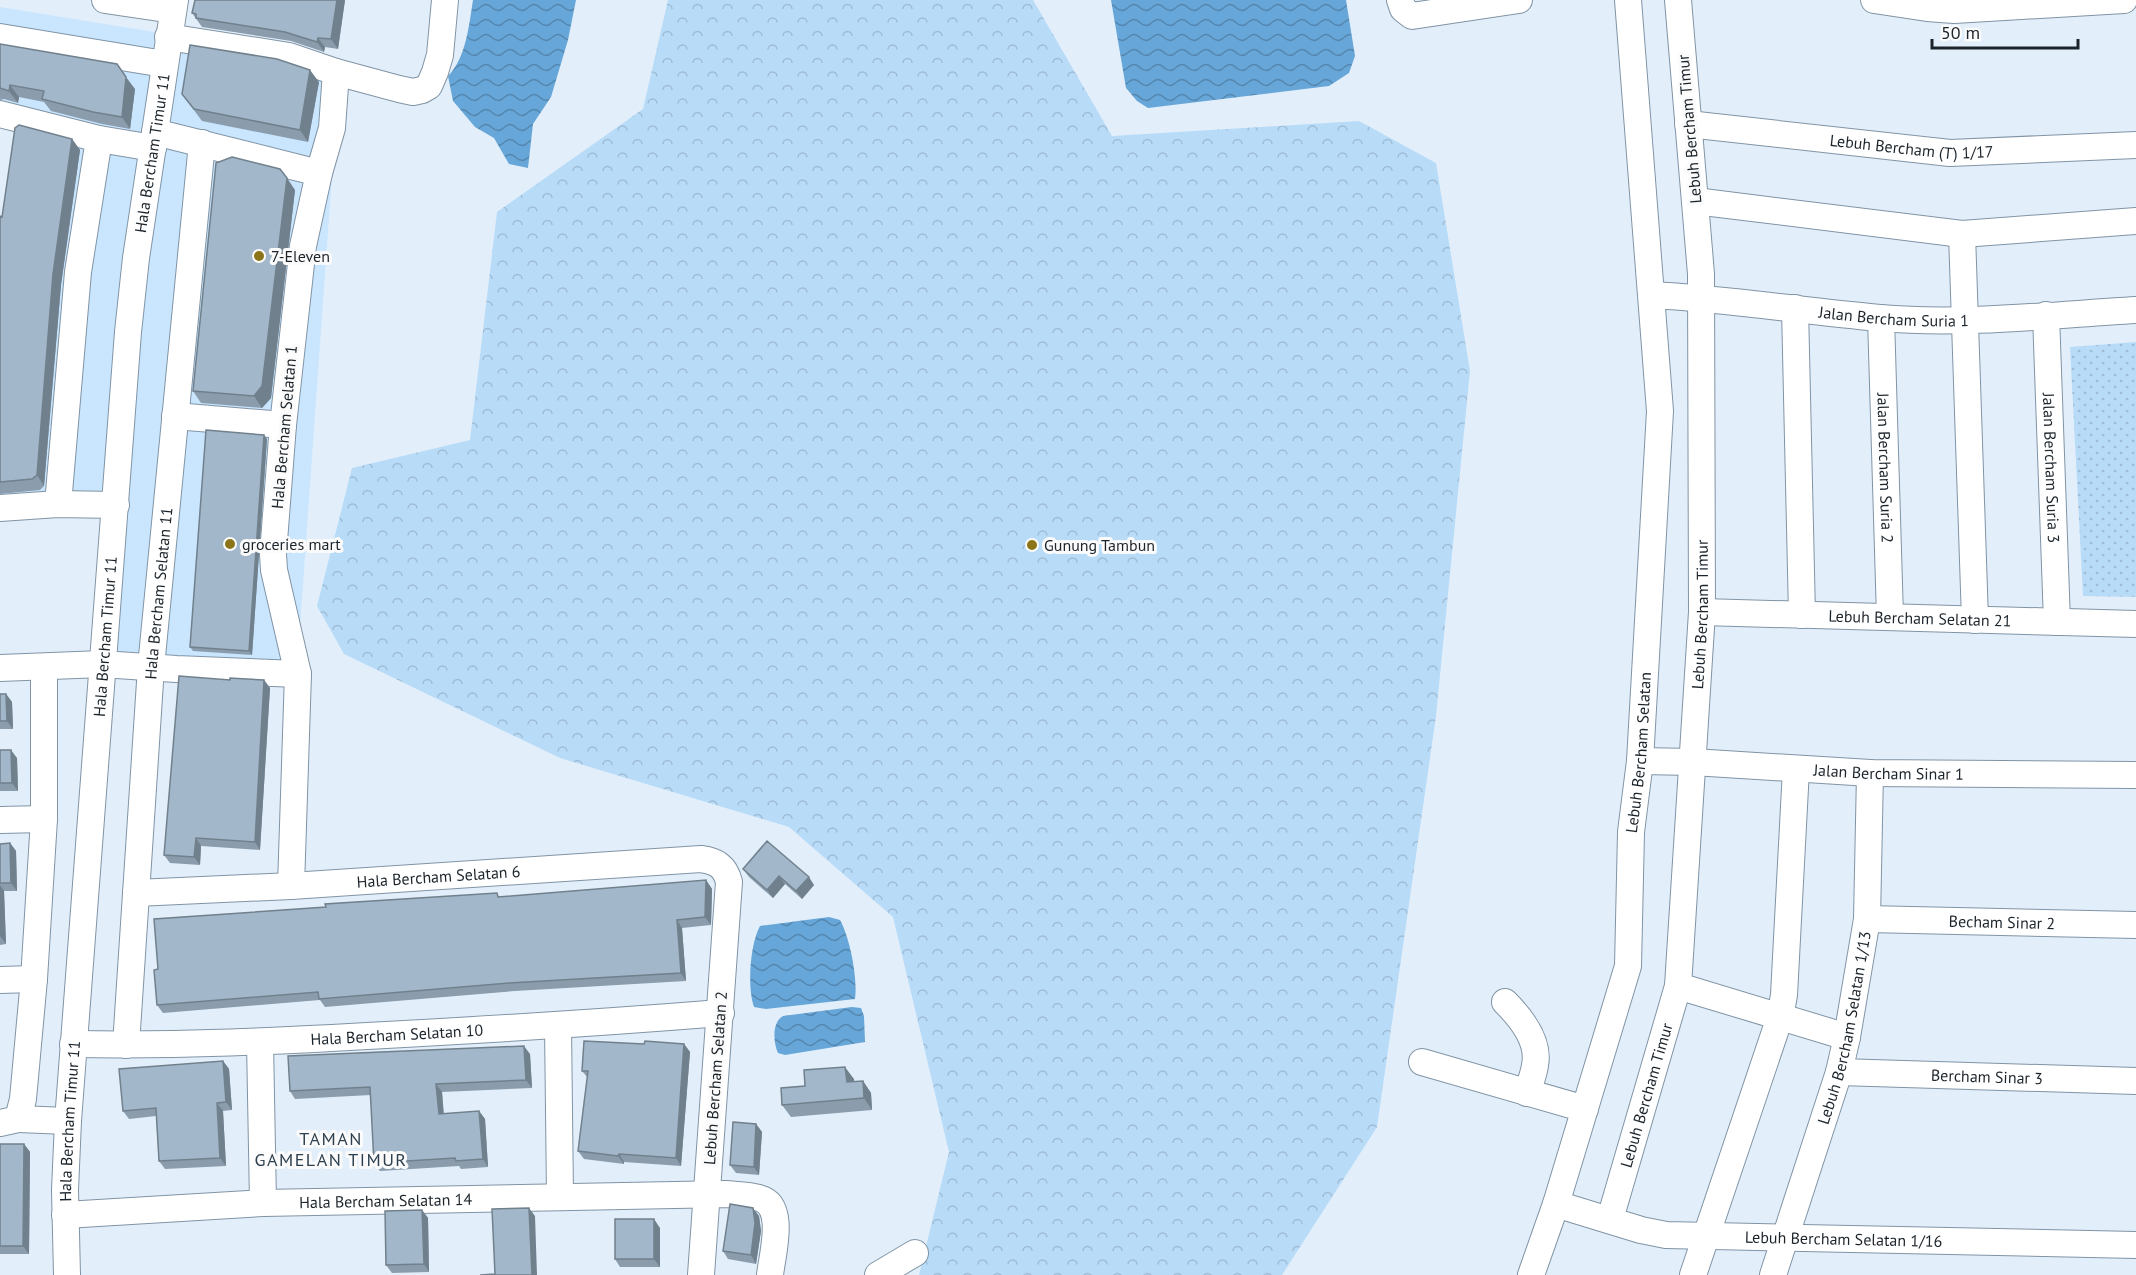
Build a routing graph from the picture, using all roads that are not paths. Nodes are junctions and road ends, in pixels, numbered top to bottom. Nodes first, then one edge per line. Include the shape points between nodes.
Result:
1 (105, 0) edge
2 (445, 0) edge
3 (1400, 0) edge
4 (1520, 0) edge
5 (1628, 0) edge
6 (1678, 0) edge
7 (1874, 0) edge
8 (2124, 0) edge
9 (174, 5) edge
10 (0, 37) edge
11 (168, 38) junction
12 (164, 64) junction
13 (336, 72) junction
14 (0, 114) edge
15 (1689, 124) junction
16 (99, 139) junction
17 (154, 140) junction
18 (202, 143) junction
19 (2136, 145) edge
20 (320, 173) junction
21 (1695, 201) junction
22 (2136, 221) edge
23 (1962, 234) junction
24 (1652, 295) junction
25 (1702, 297) junction
26 (1795, 308) junction
27 (2136, 310) edge
28 (2046, 315) junction
29 (1881, 318) junction
30 (1964, 319) junction
31 (175, 416) junction
32 (283, 425) junction
33 (58, 504) junction
34 (116, 505) junction
35 (0, 508) edge
36 (1702, 612) junction
37 (1802, 615) junction
38 (1890, 617) junction
39 (1975, 620) junction
40 (2058, 622) junction
41 (2136, 624) edge
42 (102, 663) junction
43 (44, 667) junction
44 (151, 667) junction
45 (0, 668) edge
46 (298, 674) junction
47 (1640, 761) junction
48 (1693, 762) junction
49 (1796, 769) junction
50 (1870, 773) junction
51 (2136, 776) edge
52 (44, 819) junction
53 (0, 820) edge
54 (729, 882) joint
55 (291, 886) junction
56 (136, 893) junction
57 (1867, 919) junction
58 (2136, 925) edge
59 (34, 979) junction
60 (0, 980) edge
61 (1678, 986) junction
62 (1505, 1002) dead end
63 (721, 1013) junction
64 (1780, 1017) junction
65 (558, 1026) junction
66 (1847, 1037) junction
67 (260, 1042) junction
68 (73, 1044) junction
69 (126, 1045) junction
70 (1422, 1062) dead end
71 (1839, 1072) junction
72 (2136, 1081) edge
73 (1527, 1093) junction
74 (1585, 1109) junction
75 (8, 1121) edge
76 (68, 1121) junction
77 (707, 1195) junction
78 (560, 1196) junction
79 (263, 1203) junction
80 (1556, 1204) junction
81 (65, 1215) junction
82 (1610, 1220) junction
83 (1705, 1236) junction
84 (1784, 1238) junction
85 (2136, 1245) edge
86 (915, 1253) dead end
87 (67, 1275) edge
88 (701, 1275) edge
89 (770, 1275) edge
90 (878, 1275) edge
91 (1531, 1275) edge
92 (1693, 1275) edge
93 (1773, 1275) edge

1 - 9 street
2 - 13 street via 440,55 429,86 406,90
3 - 4 street via 1412,16
5 - 24 street, Lebuh Bercham Selatan
6 - 15 street, Lebuh Bercham Timur
7 - 8 street via 1954,10
9 - 11 street, Hala Bercham Timur 11
10 - 12 street
11 - 12 street, Hala Bercham Timur 11
11 - 13 street via 289,56
12 - 17 street, Hala Bercham Timur 11
13 - 20 street, Hala Bercham Selatan 1 via 332,128
14 - 16 street
15 - 19 street, Lebuh Bercham (T) 1/17 via 1950,153
15 - 21 street, Lebuh Bercham Timur
16 - 17 street
16 - 33 street via 78,272
17 - 18 street
17 - 34 street, Hala Bercham Timur 11 via 128,332
18 - 20 street
18 - 31 street, Hala Bercham Selatan 11
20 - 32 street, Hala Bercham Selatan 1 via 303,246
21 - 23 street
21 - 25 street, Lebuh Bercham Timur
22 - 23 street
23 - 30 street
24 - 25 street, Jalan Bercham Suria 1
24 - 47 street, Lebuh Bercham Selatan via 1660,411
25 - 26 street, Jalan Bercham Suria 1
25 - 36 street, Lebuh Bercham Timur
26 - 29 street, Jalan Bercham Suria 1
26 - 37 street
27 - 28 street, Jalan Bercham Suria 1
28 - 30 street, Jalan Bercham Suria 1
28 - 40 street, Jalan Bercham Suria 3
29 - 30 street, Jalan Bercham Suria 1
29 - 38 street, Jalan Bercham Suria 2
30 - 39 street
31 - 32 street
31 - 44 street, Hala Bercham Selatan 11
32 - 46 street, Hala Bercham Selatan 1 via 273,554
33 - 34 street
33 - 35 street
34 - 42 street, Hala Bercham Timur 11
36 - 37 street, Lebuh Bercham Selatan 21
36 - 48 street, Lebuh Bercham Timur
37 - 38 street, Lebuh Bercham Selatan 21
38 - 39 street, Lebuh Bercham Selatan 21
39 - 40 street, Lebuh Bercham Selatan 21
40 - 41 street, Lebuh Bercham Selatan 21
42 - 43 street
42 - 44 street
42 - 68 street, Hala Bercham Timur 11
43 - 45 street
43 - 52 street
44 - 46 street
44 - 56 street, Hala Bercham Selatan 11
46 - 55 street, Hala Bercham Selatan 1
47 - 48 street, Jalan Bercham Sinar 1
47 - 74 street, Lebuh Bercham Selatan via 1632,832 1628,966
48 - 49 street, Jalan Bercham Sinar 1
48 - 61 street, Lebuh Bercham Timur
49 - 50 street, Jalan Bercham Sinar 1
49 - 64 street
50 - 51 street, Jalan Bercham Sinar 1
50 - 57 street, Lebuh Bercham Selatan 1/13
52 - 53 street
52 - 59 street
54 - 55 street, Hala Bercham Selatan 6 via 720,865 701,859
54 - 63 street, Lebuh Bercham Selatan 2
55 - 56 street, Hala Bercham Selatan 6
56 - 69 street, Hala Bercham Selatan 11
57 - 58 street, Becham Sinar 2
57 - 66 street, Lebuh Bercham Selatan 1/13
59 - 60 street
59 - 75 street via 23,1099
61 - 64 street
61 - 82 street, Lebuh Bercham Timur
62 - 73 street via 1524,1026 1535,1049 1536,1062
63 - 65 street, Hala Bercham Selatan 10
63 - 77 street, Lebuh Bercham Selatan 2
64 - 66 street
64 - 83 street
65 - 67 street, Hala Bercham Selatan 10
65 - 78 street
66 - 71 street, Lebuh Bercham Selatan 1/13
67 - 69 street, Hala Bercham Selatan 10
67 - 79 street
68 - 69 street, Hala Bercham Selatan 10
68 - 76 street, Hala Bercham Timur 11
70 - 73 street
71 - 72 street, Bercham Sinar 3
71 - 84 street, Lebuh Bercham Selatan 1/13
73 - 74 street
74 - 80 street, Lebuh Bercham Selatan
75 - 76 street
76 - 81 street, Hala Bercham Timur 11
77 - 78 street, Hala Bercham Selatan 14
77 - 88 street, Lebuh Bercham Selatan 2
77 - 89 street, Hala Bercham Selatan 14 via 762,1198 772,1208 777,1219
78 - 79 street, Hala Bercham Selatan 14
79 - 81 street, Hala Bercham Selatan 14
80 - 82 street, Lebuh Bercham Selatan 1/16
80 - 91 street, Lebuh Bercham Selatan
81 - 87 street, Hala Bercham Timur 11
82 - 83 street, Lebuh Bercham Selatan 1/16 via 1666,1235
83 - 84 street, Lebuh Bercham Selatan 1/16
83 - 92 street
84 - 85 street, Lebuh Bercham Selatan 1/16
84 - 93 street, Lebuh Bercham Selatan 1/13
86 - 90 street

